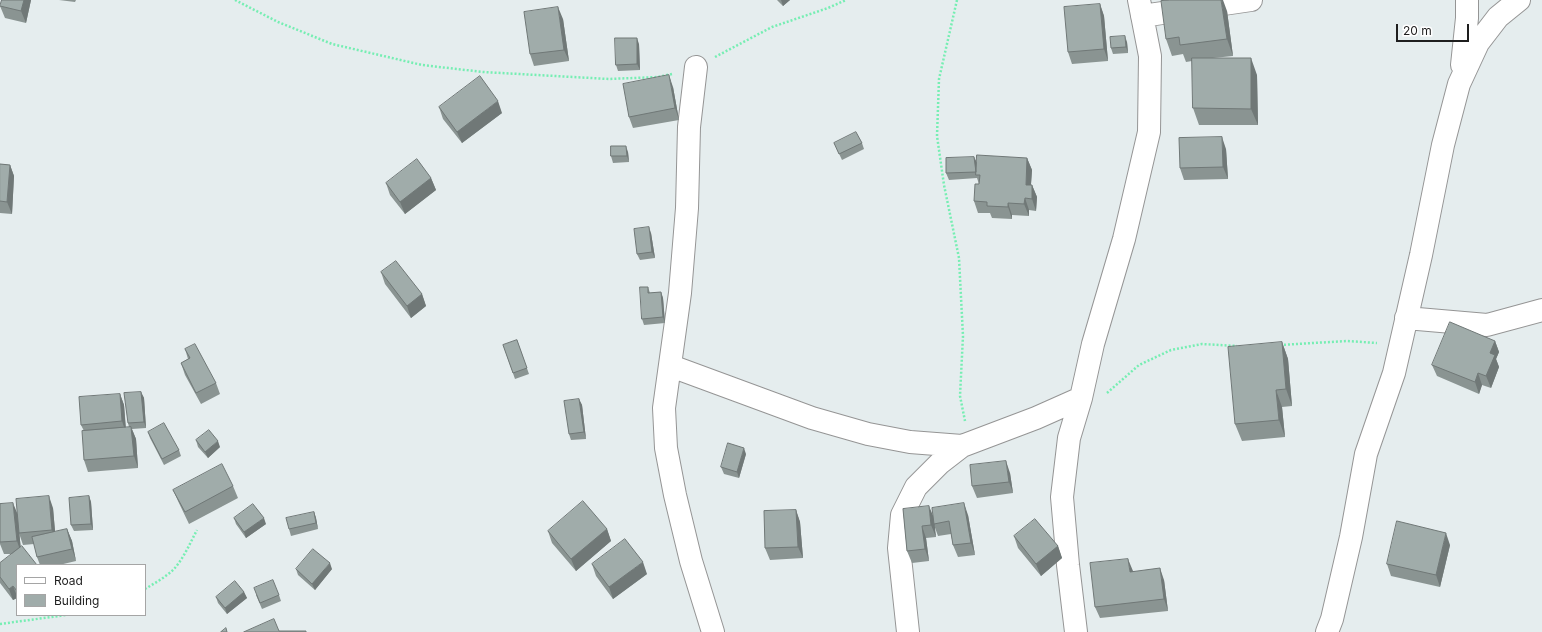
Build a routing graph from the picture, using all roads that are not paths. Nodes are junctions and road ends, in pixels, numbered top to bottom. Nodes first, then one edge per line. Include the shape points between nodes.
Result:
1 (1251, 0) edge
2 (1466, 0) edge
3 (1519, 0) edge
4 (1140, 8) edge
5 (696, 66) road end
6 (1459, 84) junction
7 (1542, 310) edge
8 (1406, 318) junction
9 (671, 366) junction
10 (1091, 398) junction
11 (966, 445) junction
12 (714, 632) edge
13 (908, 632) edge
14 (1076, 632) edge
15 (1327, 632) edge

1 - 4 street
2 - 6 street via 1467,18
3 - 6 street via 1498,17 1478,43
4 - 10 street via 1150,56 1149,132 1124,239 1093,344
5 - 9 street via 688,127 680,293
6 - 8 street via 1443,145
7 - 8 street via 1487,326
8 - 15 street via 1394,373 1366,454 1351,537
9 - 11 street via 812,418 868,434 910,442
9 - 12 street via 664,408 666,448 691,561
10 - 11 street
10 - 14 street via 1069,438 1062,497
11 - 13 street via 940,463 916,487 902,515 899,548

